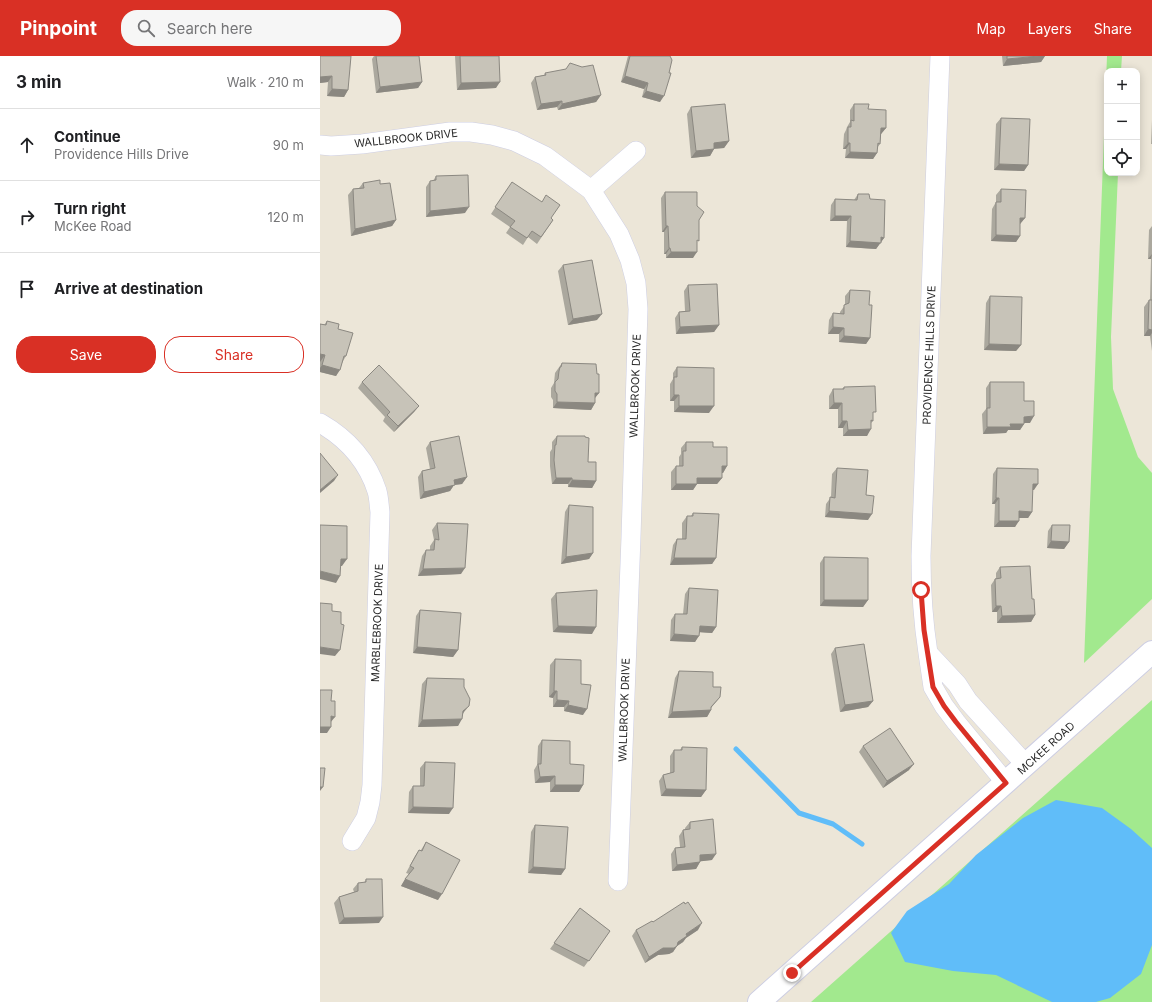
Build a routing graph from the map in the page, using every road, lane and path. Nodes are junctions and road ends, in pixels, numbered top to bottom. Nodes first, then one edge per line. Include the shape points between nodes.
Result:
1 (940, 56) edge
2 (320, 145) edge
3 (636, 151) dead end
4 (591, 190) junction
5 (320, 423) edge
6 (1152, 652) edge
7 (928, 653) junction
8 (1026, 765) junction
9 (1006, 783) junction
10 (352, 840) dead end
11 (618, 881) dead end
12 (759, 1002) edge

1 - 7 street, PROVIDENCE HILLS DRIVE via 921,556 921,590
2 - 4 street, WALLBROOK DRIVE via 362,144 450,132 492,135 514,141 545,156
3 - 4 street
4 - 11 street, WALLBROOK DRIVE via 619,234 630,260 636,283 638,309
5 - 10 street, MARBLEBROOK DRIVE via 335,432 360,457 377,492 380,512 372,785 366,818
6 - 8 street, MCKEE ROAD
7 - 8 street
7 - 9 street, PROVIDENCE HILLS DRIVE via 933,687 944,706
8 - 9 street, MCKEE ROAD
9 - 12 street, MCKEE ROAD

